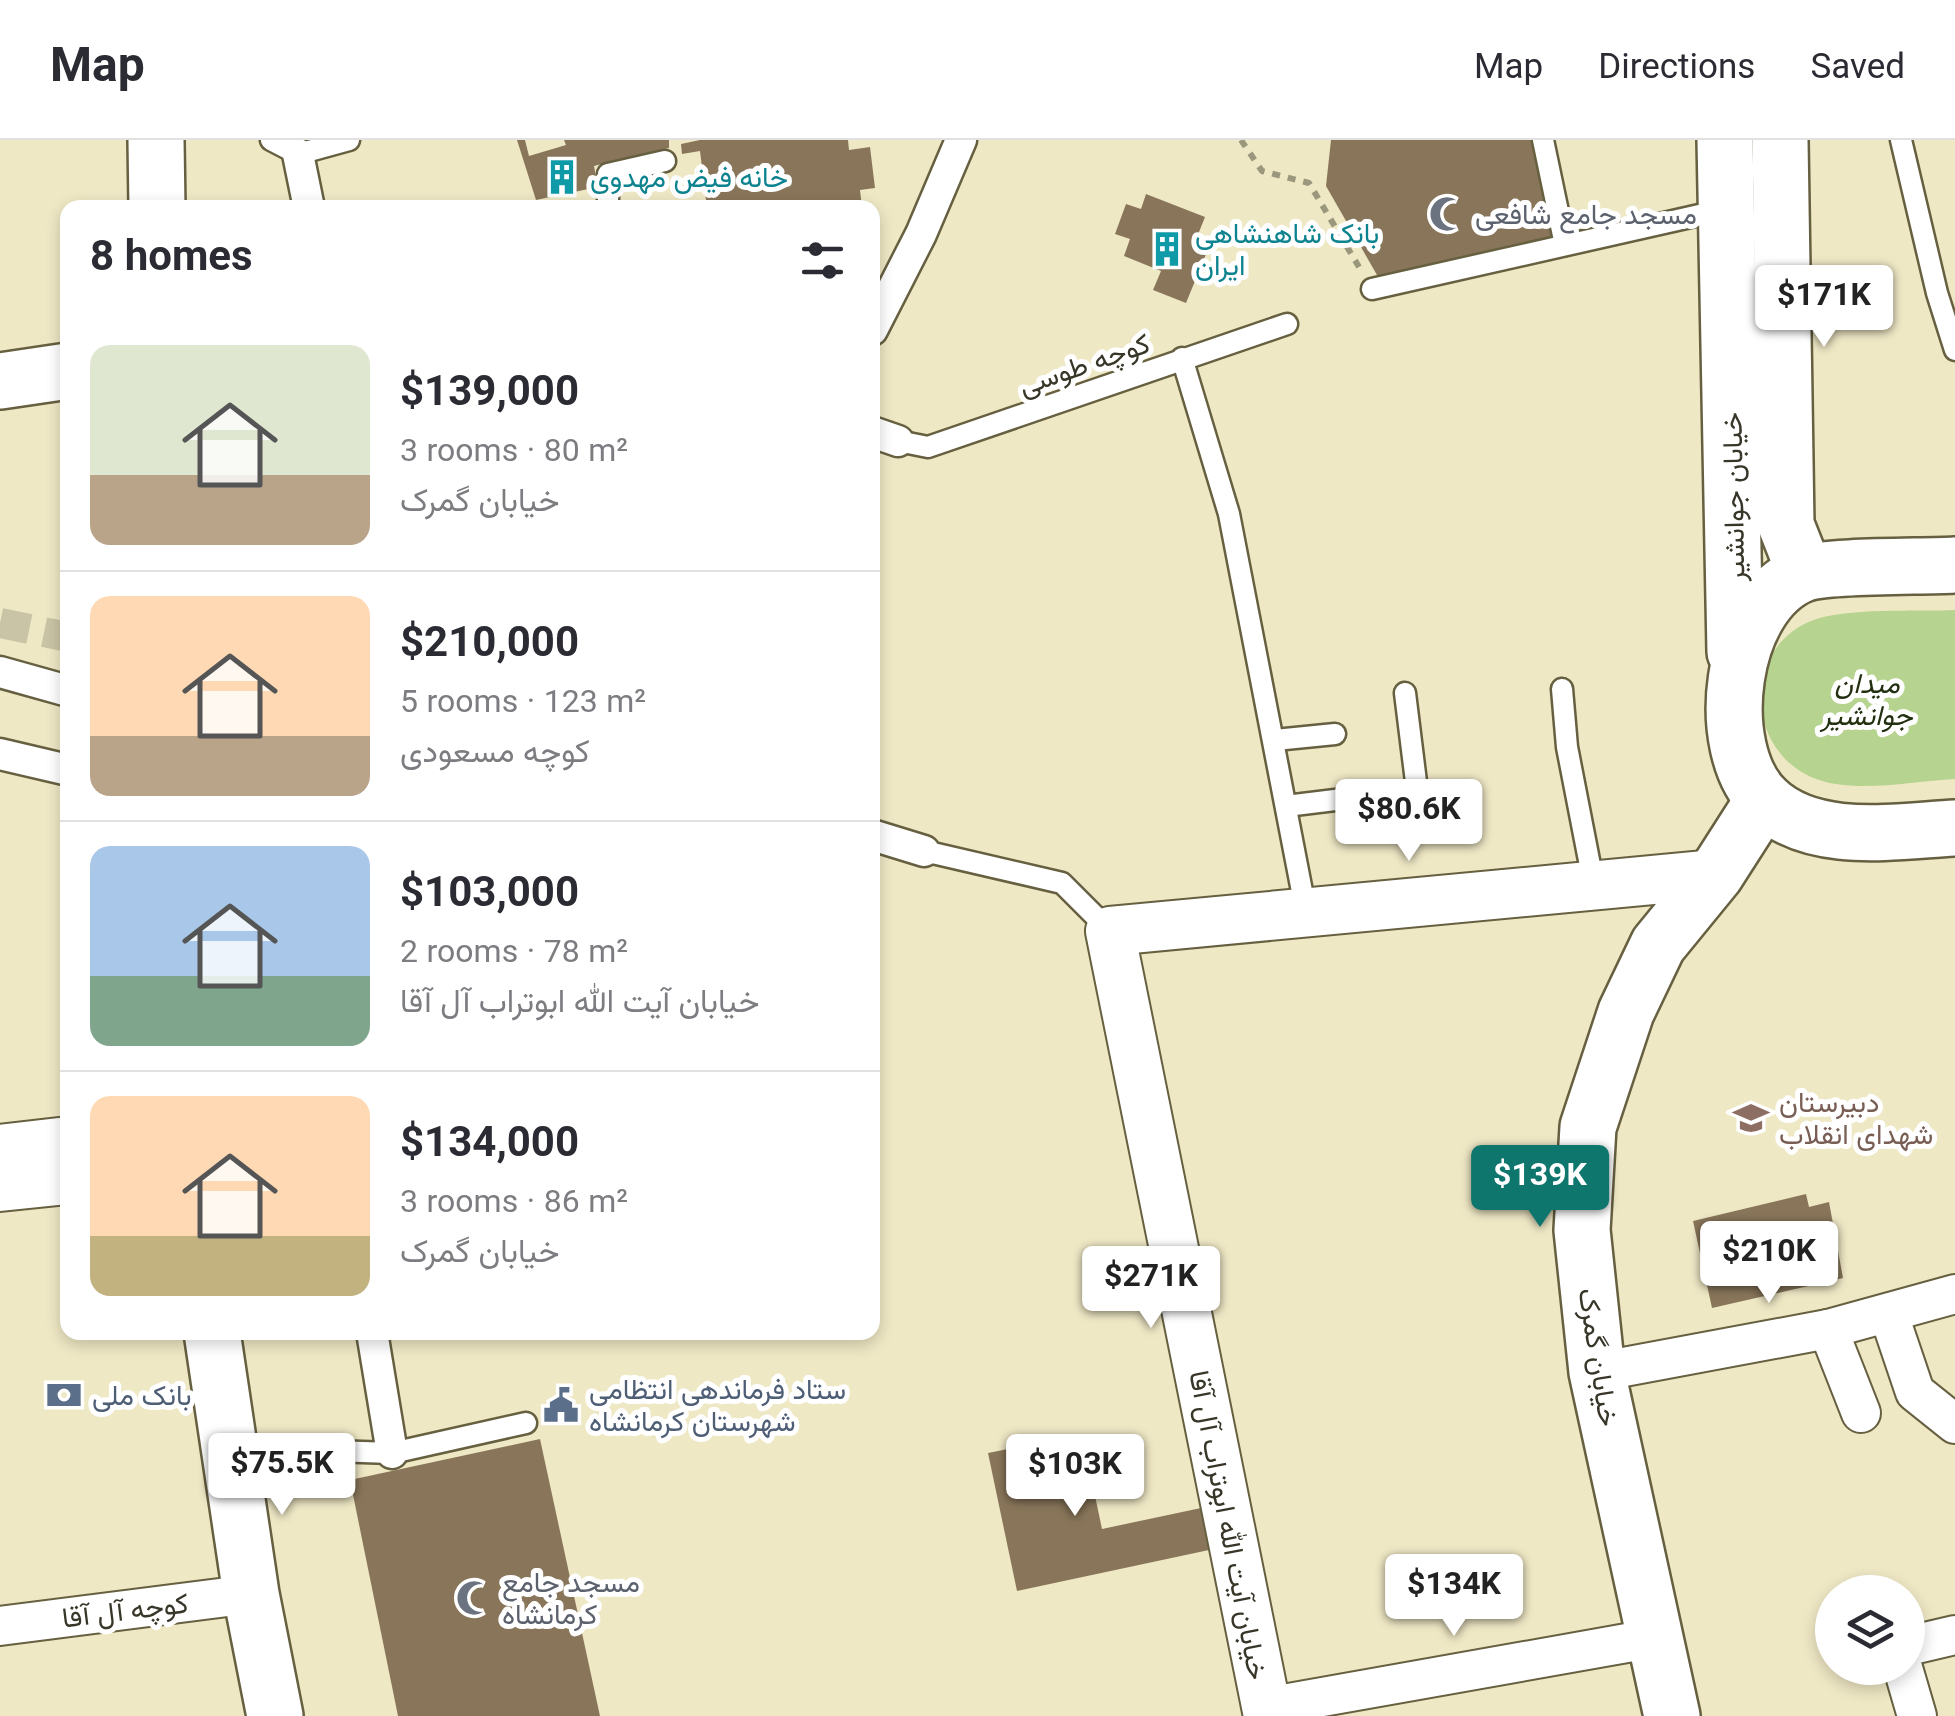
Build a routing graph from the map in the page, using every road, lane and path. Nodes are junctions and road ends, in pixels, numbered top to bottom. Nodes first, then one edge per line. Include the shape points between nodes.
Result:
1 (156, 140) edge
2 (271, 140) edge
3 (349, 140) edge
4 (960, 140) edge
5 (1241, 140) edge
6 (1543, 140) edge
7 (1725, 140) edge
8 (1780, 140) edge
9 (1901, 140) edge
10 (298, 154) junction
11 (665, 161) dead end
12 (157, 200) edge
13 (308, 200) edge
14 (608, 200) edge
15 (1727, 209) junction
16 (1565, 246) junction
17 (1372, 289) joint
18 (880, 314) edge
19 (1287, 324) dead end
20 (1955, 350) edge
21 (1182, 358) junction
22 (60, 371) edge
23 (0, 381) edge
24 (885, 436) edge
25 (1955, 565) edge
26 (1806, 573) junction
27 (0, 672) edge
28 (1736, 674) junction
29 (60, 690) edge
30 (1562, 690) dead end
31 (1405, 693) dead end
32 (1335, 734) dead end
33 (1275, 740) junction
34 (0, 754) edge
35 (60, 768) edge
36 (1764, 799) junction
37 (1286, 806) junction
38 (1955, 828) edge
39 (880, 838) edge
40 (924, 851) joint
41 (1716, 874) junction
42 (1594, 886) junction
43 (1306, 912) junction
44 (1110, 930) junction
45 (60, 1142) edge
46 (0, 1149) edge
47 (60, 1181) edge
48 (0, 1187) edge
49 (1955, 1294) edge
50 (1890, 1315) junction
51 (1828, 1329) junction
52 (213, 1340) edge
53 (373, 1340) edge
54 (1597, 1372) junction
55 (1861, 1413) dead end
56 (526, 1423) dead end
57 (1955, 1424) edge
58 (392, 1453) junction
59 (230, 1463) junction
60 (251, 1594) junction
61 (0, 1626) edge
62 (1955, 1635) edge
63 (1655, 1638) junction
64 (1925, 1642) edge
65 (1908, 1685) edge
66 (1267, 1711) edge
67 (275, 1716) edge
68 (1672, 1716) edge
69 (1917, 1716) edge

1 - 12 main road
2 - 10 lane
3 - 10 lane
4 - 18 street
5 - 17 path via 1262,171 1309,182
6 - 16 lane
7 - 15 main road, خیابان جوانشیر
8 - 26 main road, خیابان جوانشیر via 1786,525
9 - 20 lane
10 - 13 street
11 - 14 lane via 608,174
15 - 16 lane
15 - 28 main road, خیابان جوانشیر
16 - 17 lane
19 - 21 lane, کوچه طوسی
21 - 24 lane, کوچه طوسی via 928,447
21 - 33 lane via 1229,514
22 - 23 main road
25 - 26 main road
26 - 28 main road via 1772,592 1750,621
27 - 29 street
28 - 36 main road via 1745,763
30 - 42 lane via 1566,746
31 - 37 lane via 1417,790
32 - 33 lane
33 - 37 lane
34 - 35 street
36 - 38 main road via 1808,825 1870,832
36 - 41 main road, خیابان گمرک
37 - 43 lane
39 - 40 street
40 - 44 lane via 1062,884
41 - 42 street
41 - 54 main road, خیابان گمرک via 1658,945 1626,1012 1588,1127 1582,1230
42 - 43 street
43 - 44 street
44 - 66 street, خیابان آیت الله ابوتراب آل آقا
45 - 46 street
47 - 48 street
49 - 50 street
50 - 51 street
50 - 57 street via 1915,1392
51 - 54 street
51 - 55 street
52 - 59 main road
53 - 58 street
54 - 63 main road, خیابان گمرک
56 - 58 lane
58 - 59 lane
59 - 60 main road
60 - 61 street, کوچه آل آقا
60 - 67 main road
62 - 64 street
63 - 66 street
63 - 68 main road, خیابان گمرک
65 - 69 street

